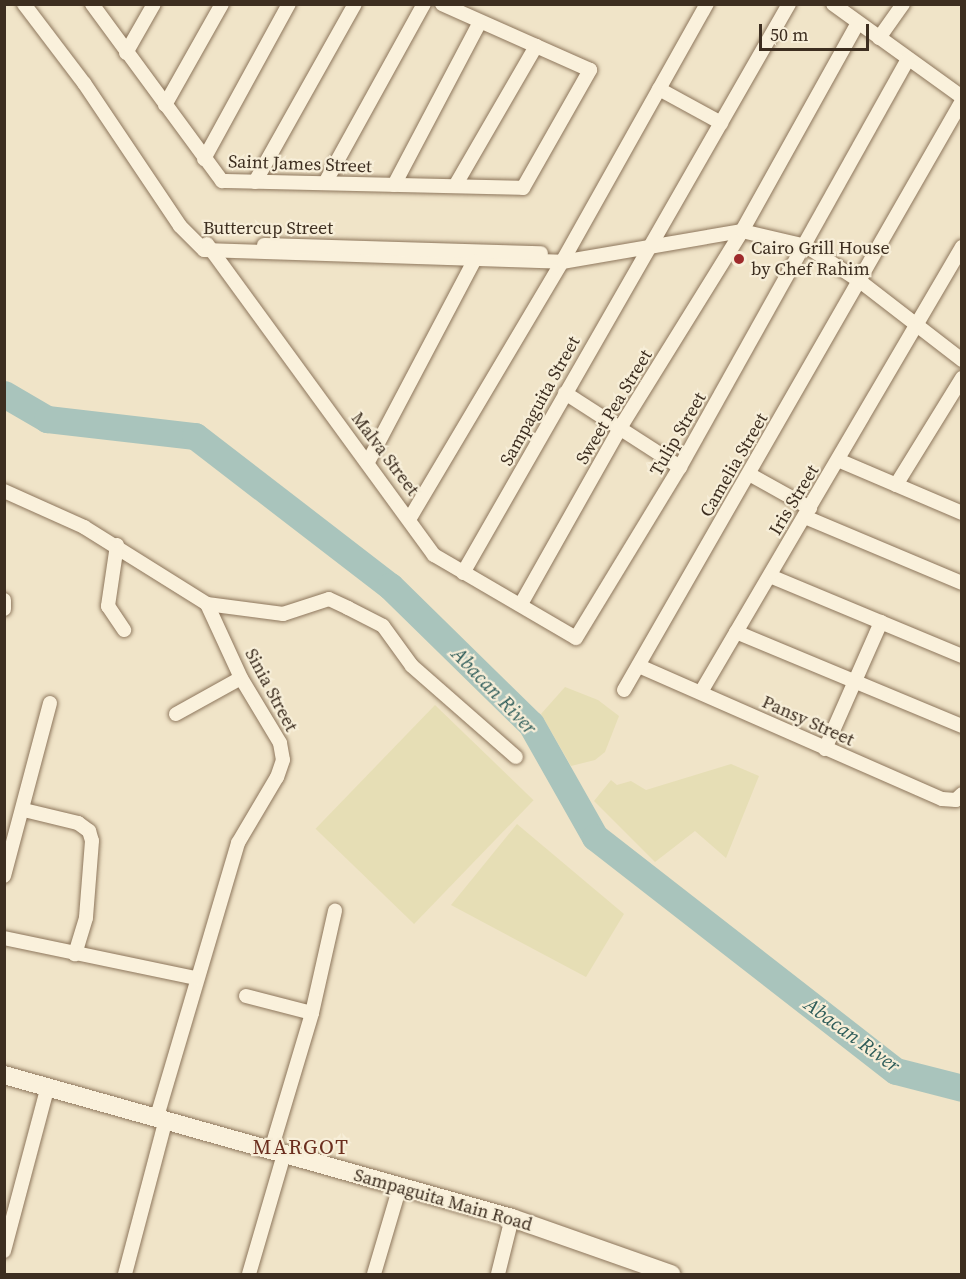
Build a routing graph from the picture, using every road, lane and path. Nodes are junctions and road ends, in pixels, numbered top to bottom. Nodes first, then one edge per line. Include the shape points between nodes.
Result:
1 (24, 4) edge
2 (92, 4) edge
3 (154, 4) edge
4 (222, 4) edge
5 (289, 4) edge
6 (355, 4) edge
7 (424, 4) edge
8 (442, 4) edge
9 (706, 4) edge
10 (789, 4) edge
11 (833, 4) edge
12 (903, 4) edge
13 (480, 22) junction
14 (858, 23) junction
15 (879, 38) junction
16 (536, 46) junction
17 (126, 53) junction
18 (909, 59) junction
19 (659, 89) junction
20 (962, 99) edge
21 (165, 105) junction
22 (721, 123) junction
23 (204, 159) junction
24 (255, 182) junction
25 (325, 183) junction
26 (393, 185) junction
27 (455, 186) junction
28 (742, 231) junction
29 (806, 246) junction
30 (204, 247) junction
31 (648, 247) junction
32 (962, 247) edge
33 (568, 257) junction
34 (474, 261) junction
35 (861, 282) junction
36 (917, 327) junction
37 (962, 360) edge
38 (962, 378) edge
39 (565, 393) junction
40 (620, 428) junction
41 (838, 460) junction
42 (368, 462) junction
43 (680, 467) junction
44 (749, 474) junction
45 (896, 485) junction
46 (4, 491) edge
47 (808, 513) junction
48 (962, 513) edge
49 (410, 518) junction
50 (117, 545) junction
51 (463, 573) junction
52 (770, 576) junction
53 (962, 583) edge
54 (4, 600) edge
55 (207, 604) junction
56 (520, 604) junction
57 (4, 609) edge
58 (881, 622) junction
59 (124, 630) dead end
60 (736, 632) junction
61 (576, 638) joint
62 (962, 656) edge
63 (639, 666) junction
64 (241, 678) junction
65 (854, 683) junction
66 (624, 690) dead end
67 (701, 692) junction
68 (50, 703) dead end
69 (176, 714) dead end
70 (962, 726) edge
71 (825, 749) junction
72 (516, 757) dead end
73 (962, 794) edge
74 (24, 810) junction
75 (4, 876) edge
76 (335, 911) dead end
77 (4, 938) edge
78 (75, 954) junction
79 (196, 978) junction
80 (246, 996) dead end
81 (312, 1013) junction
82 (4, 1075) edge
83 (48, 1086) junction
84 (161, 1117) junction
85 (278, 1152) junction
86 (400, 1186) junction
87 (512, 1218) junction
88 (4, 1251) edge
89 (125, 1275) edge
90 (249, 1275) edge
91 (374, 1275) edge
92 (498, 1275) edge
93 (671, 1275) edge

1 - 30 street, Malva Street
2 - 17 street, Saint James Street
3 - 17 street
4 - 21 street
5 - 23 street
6 - 24 street
7 - 25 street
8 - 13 street
9 - 19 street
10 - 22 street, Sampaguita Street
11 - 14 street
12 - 15 street
13 - 16 street
13 - 26 street
14 - 15 street
14 - 28 street, Sweet Pea Street
15 - 18 street
16 - 27 street
16 - 27 street, Saint James Street via 590,70 523,188
17 - 21 street, Saint James Street
18 - 20 street
18 - 29 street, Tulip Street
19 - 22 street
19 - 33 street
20 - 35 street, Camelia Street
21 - 23 street, Saint James Street
22 - 31 street, Sampaguita Street
23 - 24 street, Saint James Street via 222,181
24 - 25 street, Saint James Street
25 - 26 street, Saint James Street
26 - 27 street, Saint James Street
28 - 29 street, Buttercup Street
28 - 31 street, Buttercup Street
28 - 40 street, Sweet Pea Street
29 - 35 street, Buttercup Street
29 - 43 street, Tulip Street
30 - 33 street, Buttercup Street
30 - 34 street, Buttercup Street
30 - 42 street, Malva Street
31 - 33 street, Buttercup Street
31 - 39 street, Sampaguita Street
32 - 36 street, Iris Street
33 - 34 street, Buttercup Street
33 - 49 street
34 - 42 street
35 - 36 street, Buttercup Street
35 - 44 street, Camelia Street
36 - 37 street, Buttercup Street
36 - 41 street, Iris Street
38 - 45 street
39 - 40 street
39 - 51 street, Sampaguita Street
40 - 43 street
40 - 56 street, Sweet Pea Street
41 - 45 street
41 - 47 street, Iris Street
42 - 49 street, Malva Street
43 - 61 street, Tulip Street
44 - 47 street
44 - 63 street, Camelia Street
45 - 48 street
46 - 50 street
47 - 52 street, Iris Street
47 - 53 street
49 - 51 street, Malva Street via 434,555
50 - 55 street
50 - 59 street via 108,606
51 - 56 street, Malva Street
52 - 58 street
52 - 60 street, Iris Street
54 - 57 street
55 - 64 street, Sinia Street
55 - 72 street via 283,614 329,600 348,608 383,626 412,666
56 - 61 street, Malva Street
58 - 62 street
58 - 65 street
60 - 65 street
60 - 67 street, Iris Street
63 - 66 street, Camelia Street
63 - 67 street, Pansy Street
64 - 69 street
64 - 79 street, Sinia Street via 280,743 283,760 238,843
65 - 70 street
65 - 71 street
67 - 71 street, Pansy Street
68 - 74 street
71 - 73 street, Pansy Street via 942,799 956,800
74 - 75 street
74 - 78 street via 78,823 89,831 92,842 86,918
76 - 81 street
77 - 78 street
78 - 79 street
79 - 84 street, Sinia Street
80 - 81 street
81 - 85 street
82 - 83 street, Sampaguita Main Road
83 - 84 street, Sampaguita Main Road
83 - 88 street
84 - 85 street, Sampaguita Main Road
84 - 89 street, Sinia Street
85 - 86 street, Sampaguita Main Road
85 - 90 street
86 - 87 street, Sampaguita Main Road
86 - 91 street
87 - 92 street
87 - 93 street, Sampaguita Main Road

